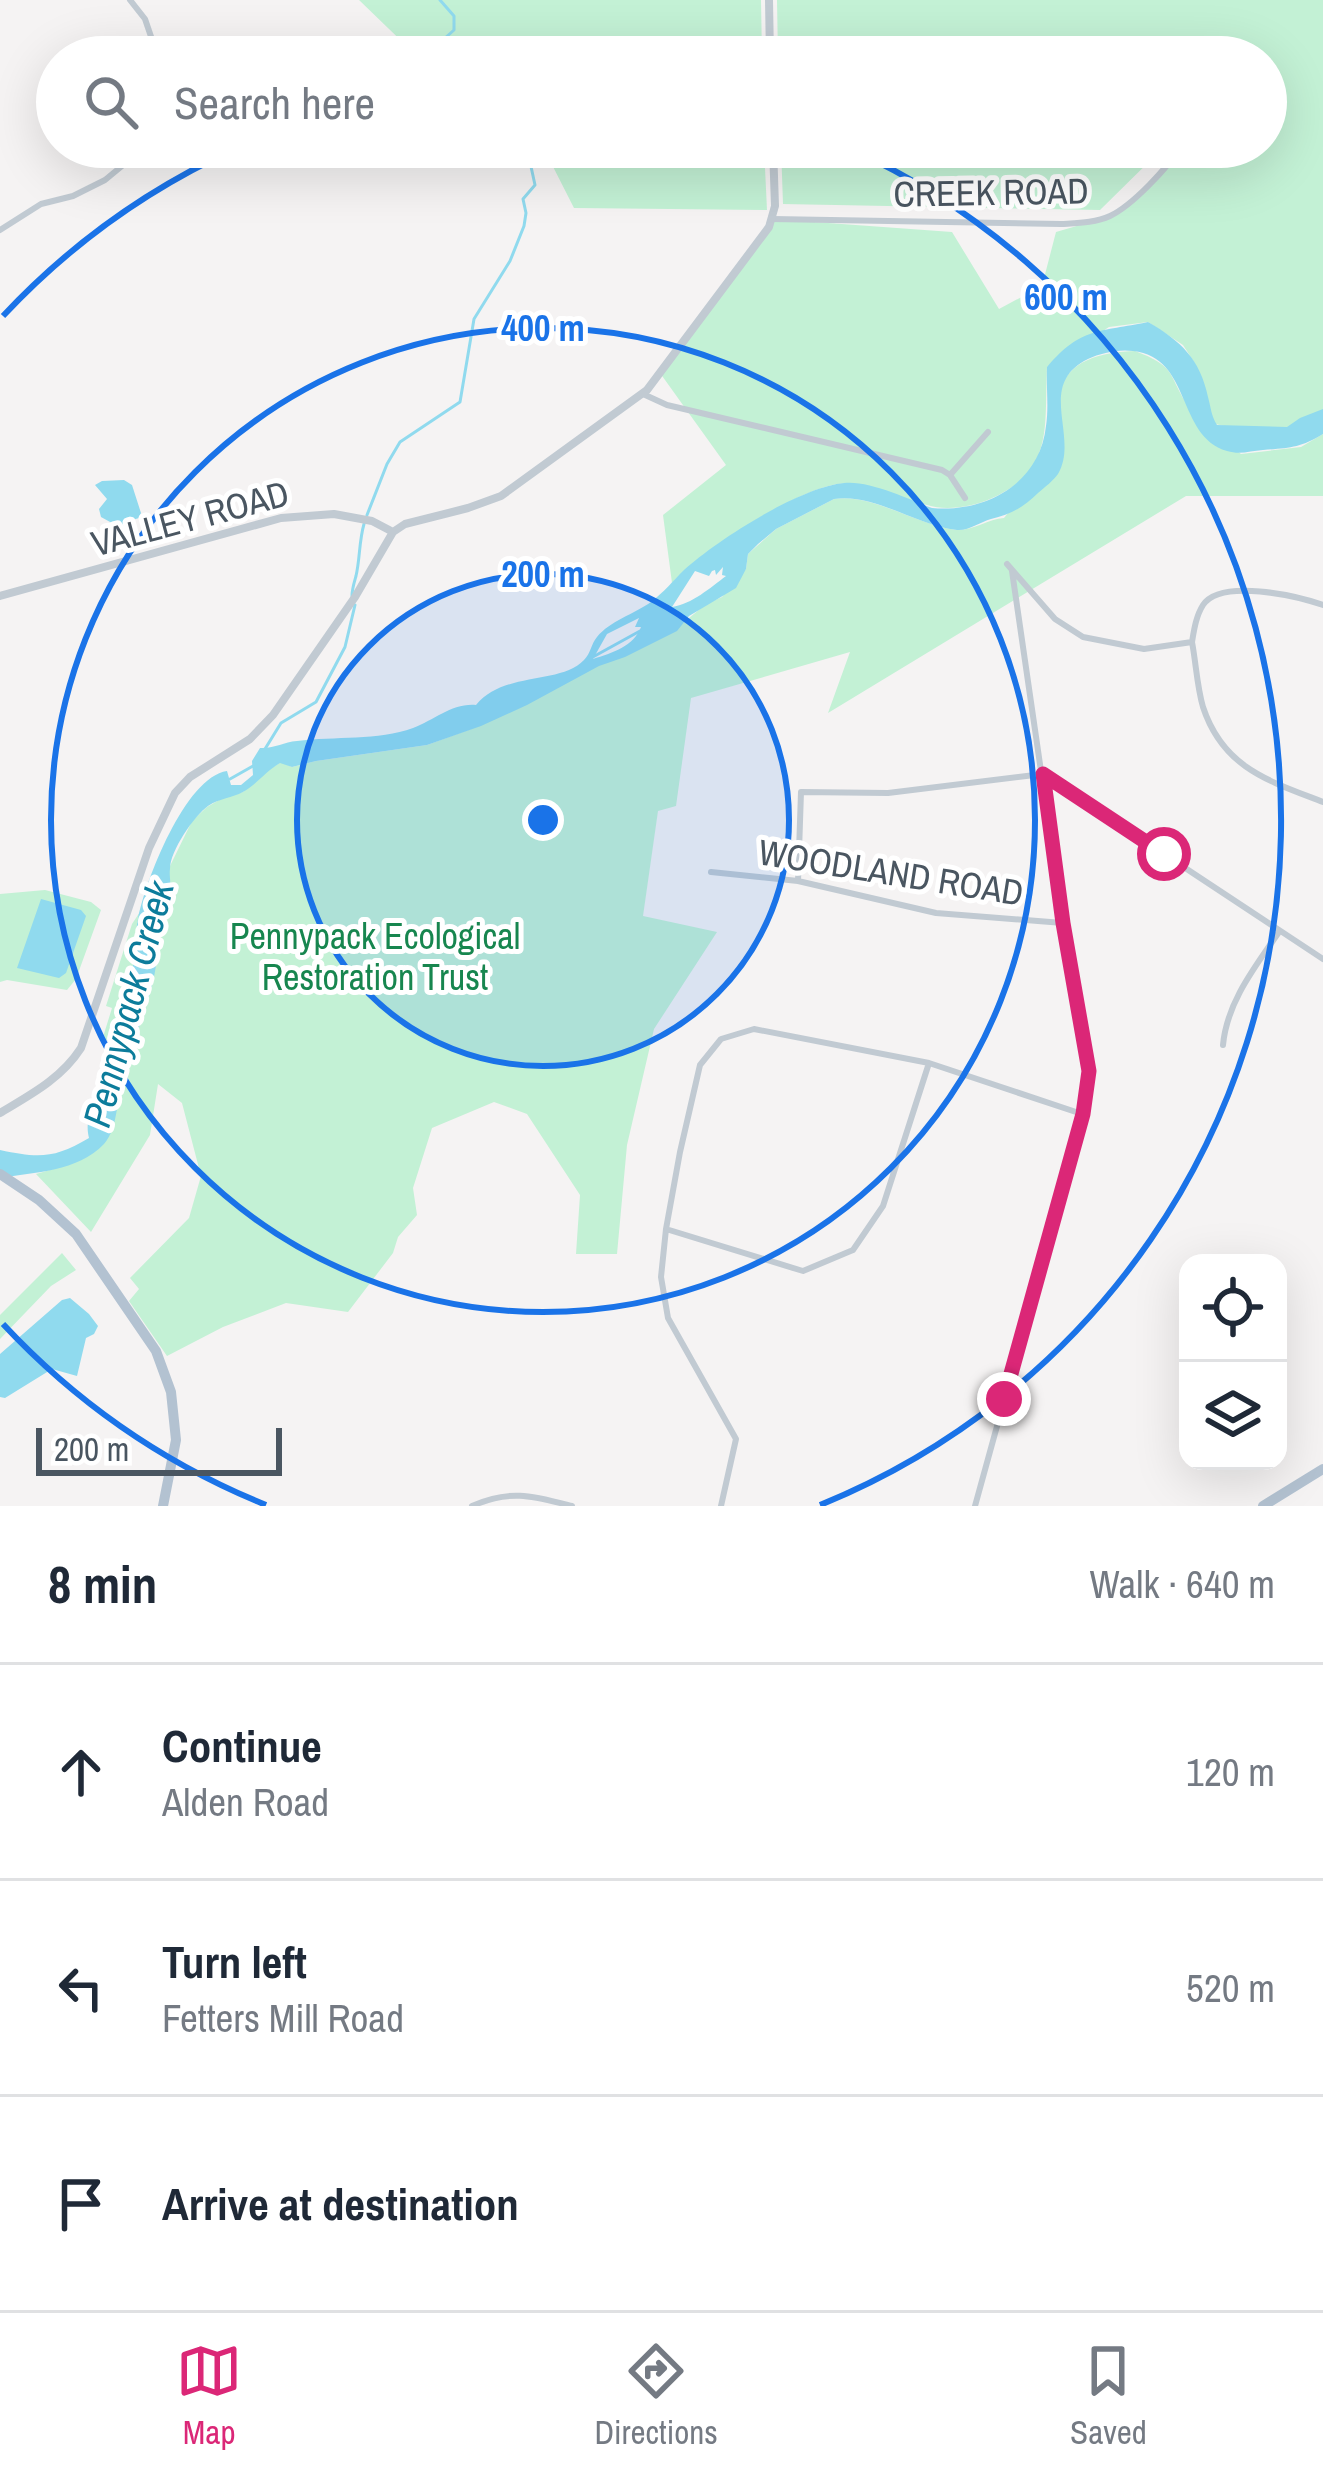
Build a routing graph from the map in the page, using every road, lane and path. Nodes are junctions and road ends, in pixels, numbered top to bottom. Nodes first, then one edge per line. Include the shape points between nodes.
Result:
1 (130, 0) edge
2 (769, 0) edge
3 (151, 36) edge
4 (770, 36) edge
5 (120, 168) edge
6 (773, 168) edge
7 (1164, 168) edge
8 (773, 219) junction
9 (0, 230) edge
10 (643, 394) junction
11 (988, 433) dead end
12 (950, 476) junction
13 (964, 498) dead end
14 (393, 532) junction
15 (0, 596) edge
16 (1323, 605) edge
17 (1192, 642) junction
18 (1043, 774) junction
19 (1323, 802) edge
20 (711, 872) dead end
21 (798, 881) junction
22 (1063, 923) junction
23 (1280, 931) junction
24 (1323, 959) edge
25 (1223, 1046) dead end
26 (929, 1063) junction
27 (0, 1113) edge
28 (1083, 1114) junction
29 (0, 1174) edge
30 (666, 1228) junction
31 (1323, 1469) edge
32 (165, 1505) edge
33 (472, 1506) edge
34 (572, 1506) edge
35 (721, 1506) edge
36 (975, 1506) edge
37 (1263, 1506) edge

1 - 3 street
2 - 4 street
5 - 9 street
6 - 8 street
7 - 8 street, CREEK ROAD via 1119,211 1091,222
8 - 10 street
10 - 12 street
10 - 14 street via 500,496
11 - 12 street
12 - 13 street
14 - 15 street, VALLEY ROAD via 324,513 281,518
14 - 27 street via 266,724 175,793 81,1048 52,1080
16 - 17 street via 1217,593 1202,605
17 - 18 street via 1144,649 1083,638 1054,620 1010,567
17 - 19 street via 1203,705 1228,753 1247,770
18 - 21 street via 888,793 801,792
18 - 22 street
18 - 23 street
20 - 21 street, WOODLAND ROAD
21 - 22 street, WOODLAND ROAD via 936,913
22 - 28 street via 1089,1071
23 - 24 street
23 - 25 street via 1230,1012
26 - 28 street
26 - 30 street via 883,1206 853,1250 803,1270
26 - 30 street via 754,1029 722,1040 700,1065
28 - 36 street
29 - 32 main road via 76,1234 164,1367 176,1440
30 - 35 street via 661,1277 668,1318 736,1439
31 - 37 main road
33 - 34 street via 508,1494

